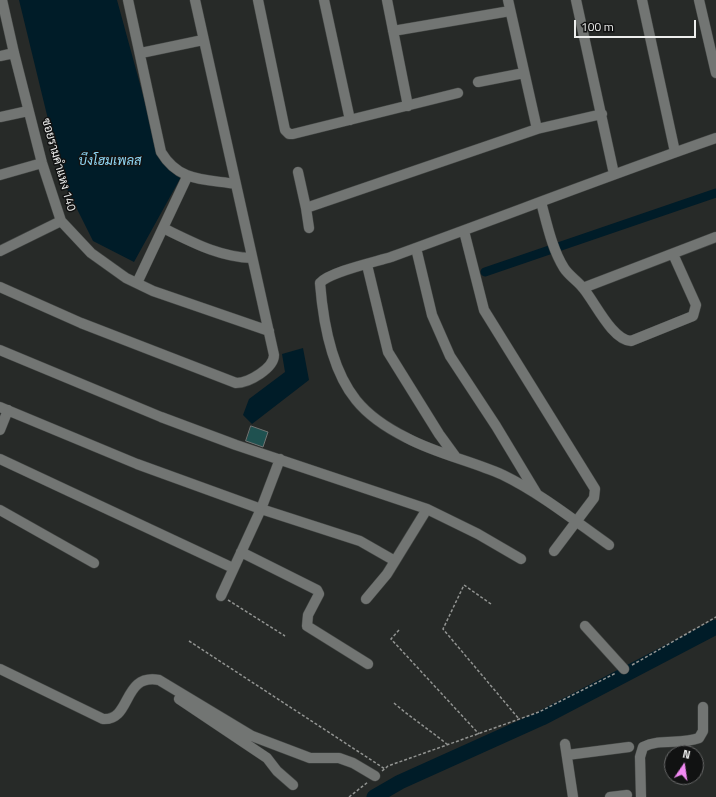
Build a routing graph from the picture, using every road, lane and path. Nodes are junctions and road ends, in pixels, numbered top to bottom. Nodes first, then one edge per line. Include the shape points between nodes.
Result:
1 (2, 0) edge
2 (128, 0) edge
3 (195, 0) edge
4 (258, 0) edge
5 (324, 0) edge
6 (386, 0) edge
7 (508, 0) edge
8 (576, 0) edge
9 (642, 0) edge
10 (698, 0) edge
11 (510, 11) junction
12 (393, 31) junction
13 (203, 40) junction
14 (14, 53) junction
15 (140, 53) junction
16 (0, 56) edge
17 (716, 72) edge
18 (524, 73) junction
19 (478, 82) dead end
20 (458, 93) dead end
21 (408, 106) junction
22 (28, 111) junction
23 (602, 114) junction
24 (0, 117) edge
25 (350, 120) junction
26 (537, 129) junction
27 (716, 138) edge
28 (675, 152) junction
29 (42, 163) junction
30 (298, 172) dead end
31 (614, 174) junction
32 (0, 175) edge
33 (187, 177) junction
34 (236, 184) junction
35 (541, 202) junction
36 (306, 208) junction
37 (61, 221) junction
38 (163, 228) junction
39 (309, 228) dead end
40 (464, 231) junction
41 (716, 237) edge
42 (416, 248) junction
43 (0, 251) edge
44 (674, 254) junction
45 (252, 258) junction
46 (367, 265) junction
47 (137, 283) junction
48 (0, 287) edge
49 (583, 288) junction
50 (268, 331) junction
51 (0, 350) edge
52 (4, 408) edge
53 (0, 430) edge
54 (455, 456) junction
55 (0, 459) edge
56 (280, 459) junction
57 (516, 461) junction
58 (502, 475) junction
59 (538, 496) junction
60 (261, 509) junction
61 (427, 509) junction
62 (0, 510) edge
63 (575, 521) junction
64 (609, 545) dead end
65 (554, 550) dead end
66 (241, 552) junction
67 (521, 559) dead end
68 (395, 562) junction
69 (94, 563) dead end
70 (233, 568) junction
71 (221, 596) joint
72 (366, 599) dead end
73 (491, 604) dead end
74 (716, 617) edge
75 (585, 626) dead end
76 (399, 630) dead end
77 (285, 636) dead end
78 (189, 641) dead end
79 (368, 664) dead end
80 (0, 669) edge
81 (624, 669) junction
82 (394, 703) dead end
83 (703, 707) dead end
84 (204, 711) junction
85 (519, 719) junction
86 (479, 734) junction
87 (566, 744) dead end
88 (448, 745) junction
89 (629, 746) dead end
90 (567, 755) junction
91 (385, 769) junction
92 (375, 776) junction
93 (293, 785) dead end
94 (627, 795) dead end
95 (349, 797) edge
96 (573, 797) edge
97 (610, 797) edge
98 (641, 797) edge

1 - 14 street, ซอยรามคำแหง 140
2 - 15 street
3 - 13 street
4 - 25 street via 285,130 289,134 294,134
5 - 25 street
6 - 12 street
7 - 11 street
8 - 23 street
9 - 28 street
10 - 17 street
11 - 12 street
11 - 18 street
12 - 21 street
13 - 15 street
13 - 34 street
14 - 16 street
14 - 22 street, ซอยรามคำแหง 140
15 - 33 street via 161,152 172,166
18 - 19 street
18 - 26 street
20 - 21 street
21 - 25 street
22 - 24 street
22 - 29 street, ซอยรามคำแหง 140
23 - 26 street
23 - 31 street
26 - 36 street
27 - 28 street
28 - 31 street
29 - 32 street
29 - 37 street, ซอยรามคำแหง 140
30 - 36 street
31 - 35 street
33 - 34 street
33 - 38 street
34 - 45 street
35 - 40 street
35 - 49 street via 556,253 565,270
36 - 39 street
37 - 43 street
37 - 47 street, ซอยรามคำแหง 140 via 91,253
38 - 45 street via 218,253 236,258
38 - 47 street
40 - 42 street
40 - 63 street via 484,310 595,489 594,498
41 - 44 street
42 - 46 street
42 - 57 street via 432,315 450,356
44 - 49 street
44 - 49 street via 696,305 695,314 631,341 621,339
45 - 50 street
46 - 54 street via 388,352 438,434
46 - 54 street via 328,276 320,283 327,327 338,369 356,401 377,419 407,438
47 - 50 street, ซอยรามคำแหง 140 via 153,291
48 - 50 street via 81,323 236,383 252,380 273,361
51 - 56 street via 161,417
52 - 53 street
52 - 60 street via 137,464
54 - 58 street
55 - 70 street
56 - 60 street
56 - 61 street
57 - 58 street via 509,472
57 - 59 street
58 - 59 street
59 - 63 street
60 - 66 street
60 - 68 street via 360,541
61 - 67 street
61 - 68 street
62 - 69 street
63 - 64 street
63 - 65 street
66 - 70 street
66 - 79 street via 317,590 319,594 308,615 307,626
68 - 72 street
70 - 71 street
71 - 77 path
73 - 85 path via 464,585 443,629
74 - 81 path
75 - 81 street
76 - 86 path via 391,640
78 - 91 path
80 - 84 street via 103,719 112,719 121,710 135,686 146,678 164,682
81 - 85 path via 539,712
82 - 88 path via 415,722
83 - 98 street via 703,731 699,738 658,742 643,747 640,757
84 - 92 street via 252,736 310,758 339,758
84 - 93 street via 267,758
85 - 86 path
86 - 88 path
87 - 90 street
88 - 91 path
89 - 90 street
90 - 96 street
91 - 92 path
92 - 95 path
94 - 97 street

